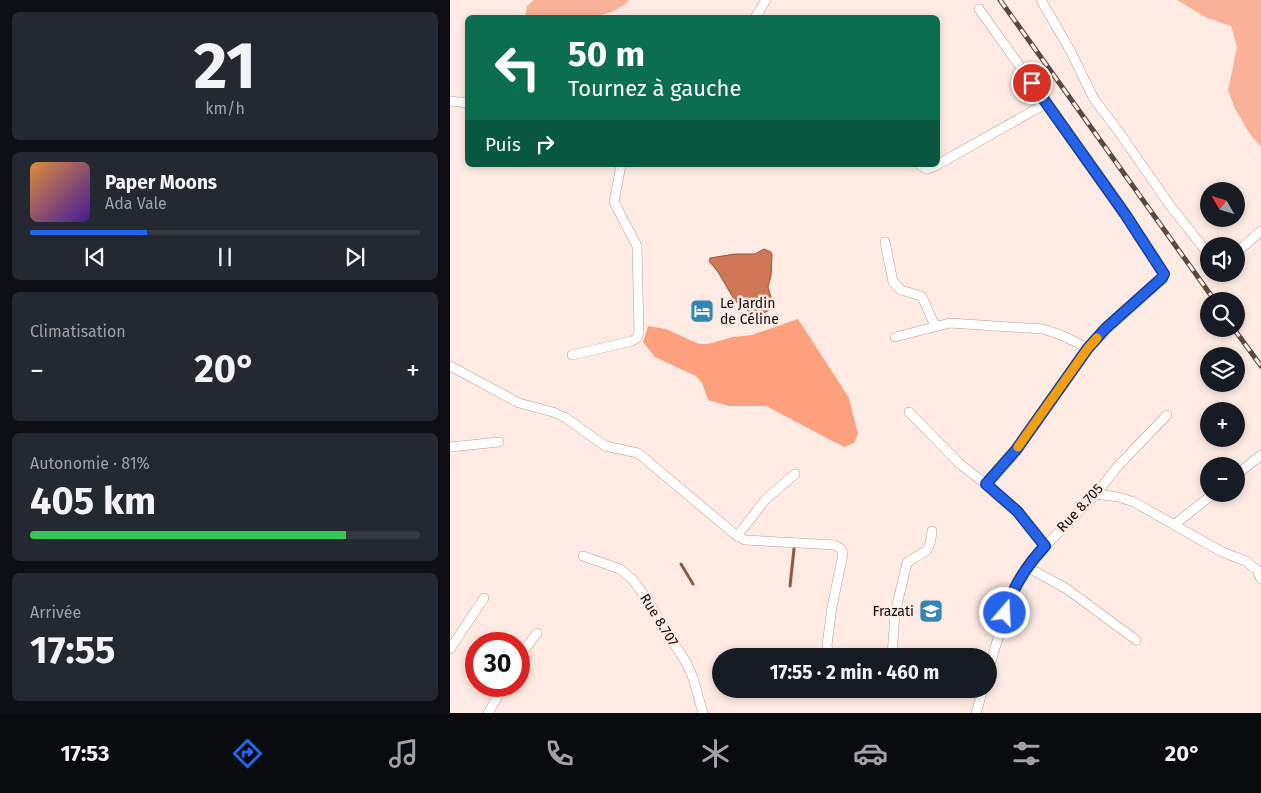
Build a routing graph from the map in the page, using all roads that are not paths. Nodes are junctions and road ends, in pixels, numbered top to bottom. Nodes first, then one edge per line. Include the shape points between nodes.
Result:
1 (1041, 0) edge
2 (764, 1) edge
3 (979, 9) dead end
4 (757, 15) edge
5 (450, 101) edge
6 (465, 102) edge
7 (1047, 103) junction
8 (940, 163) edge
9 (621, 167) edge
10 (1261, 231) edge
11 (885, 242) dead end
12 (1200, 244) edge
13 (1245, 245) edge
14 (935, 326) junction
15 (895, 336) dead end
16 (1088, 348) junction
17 (572, 355) dead end
18 (450, 366) edge
19 (909, 412) dead end
20 (1167, 415) dead end
21 (499, 442) dead end
22 (450, 447) edge
23 (1261, 455) edge
24 (1245, 468) edge
25 (796, 474) dead end
26 (986, 484) junction
27 (1096, 494) junction
28 (1203, 502) edge
29 (1174, 524) junction
30 (932, 531) dead end
31 (737, 536) junction
32 (1045, 546) junction
33 (582, 556) dead end
34 (1027, 567) junction
35 (1261, 578) edge
36 (484, 598) dead end
37 (537, 633) dead end
38 (1136, 640) dead end
39 (530, 641) edge
40 (827, 648) edge
41 (893, 648) edge
42 (995, 648) edge
43 (450, 649) edge
44 (497, 697) edge
45 (980, 698) edge
46 (488, 713) edge
47 (703, 713) edge
48 (976, 713) edge

1 - 12 street via 1094,99
2 - 4 street
3 - 7 street
5 - 6 street
7 - 8 street
7 - 16 street via 1164,274
9 - 17 street via 614,202 638,251 639,332 632,341
10 - 13 street
11 - 14 street via 893,282 901,290 921,296
14 - 15 street
14 - 16 street via 950,323 1044,329
16 - 26 street via 1016,450
18 - 31 street via 519,403 566,418 605,446 638,453
19 - 26 street via 960,464
20 - 27 street, Rue 8.705
21 - 22 street
23 - 24 street
25 - 31 street via 766,498
26 - 32 street via 1017,511
27 - 29 street via 1134,502
27 - 32 street, Rue 8.705
28 - 29 street
29 - 35 street via 1222,552 1246,560
30 - 41 street via 931,545 907,563 895,613
31 - 40 street via 745,540 835,545 841,549 843,554
32 - 34 street, Rue 8.705
33 - 47 street, Rue 8.707 via 620,569 644,594 687,664
34 - 38 street via 1067,589
34 - 42 street, Rue 8.705 via 1011,595
36 - 43 street
37 - 39 street
44 - 46 street
45 - 48 street

